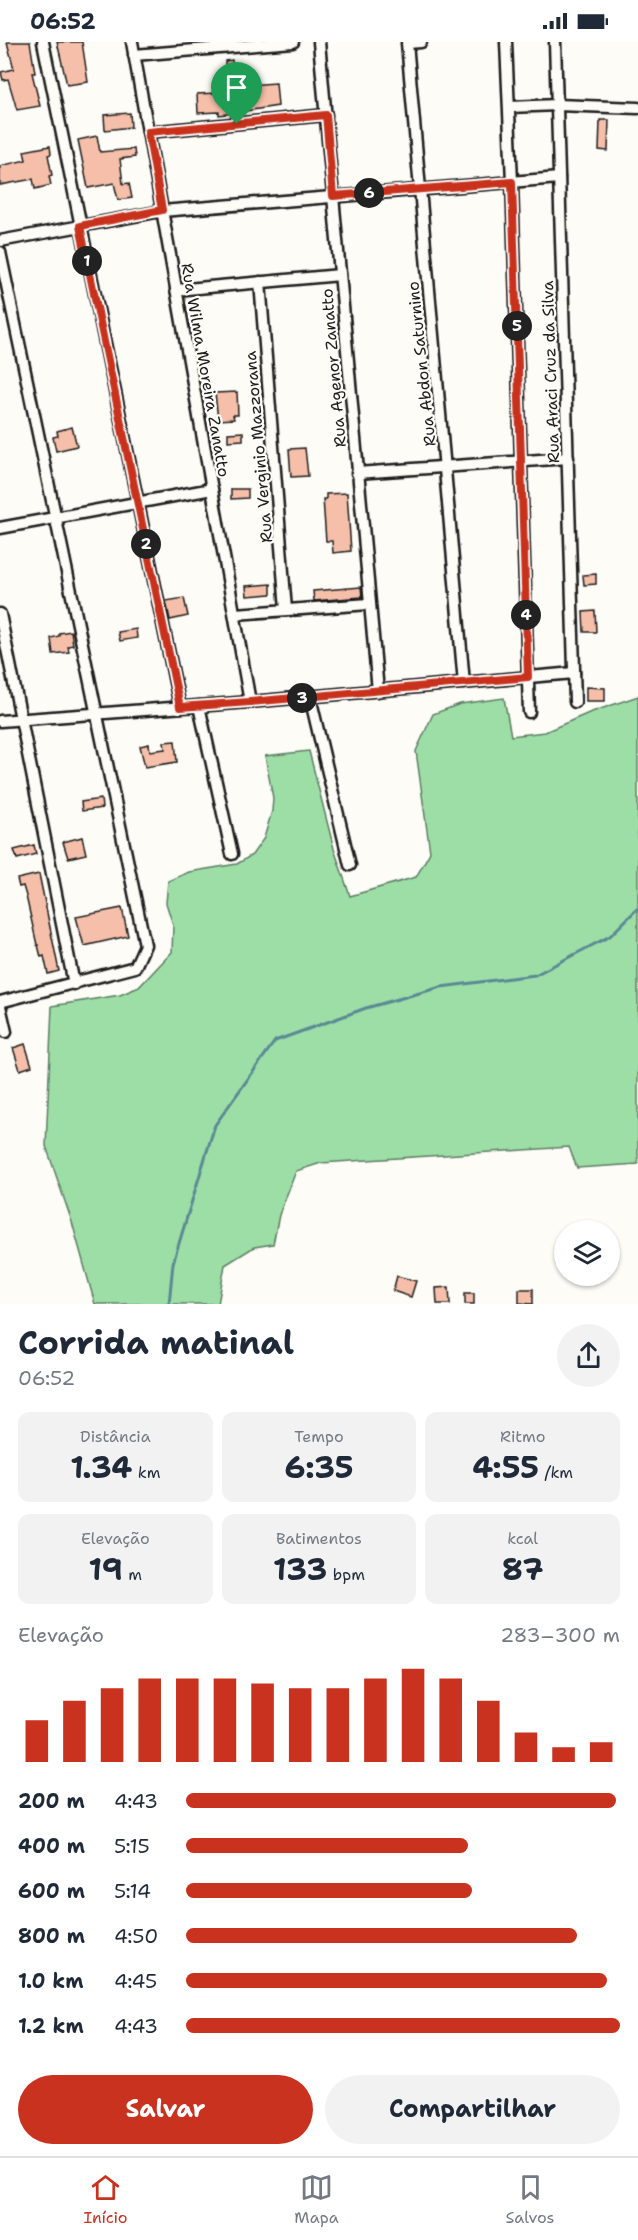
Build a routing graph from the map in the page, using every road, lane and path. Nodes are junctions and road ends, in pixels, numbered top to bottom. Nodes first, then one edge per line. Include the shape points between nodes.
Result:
1 (43, 42) edge
2 (132, 42) edge
3 (293, 42) edge
4 (320, 42) edge
5 (421, 42) edge
6 (506, 42) edge
7 (555, 42) edge
8 (407, 43) edge
9 (134, 56) junction
10 (557, 105) junction
11 (510, 107) junction
12 (638, 108) edge
13 (326, 115) junction
14 (148, 132) junction
15 (559, 178) junction
16 (512, 182) junction
17 (419, 189) junction
18 (333, 196) junction
19 (162, 210) junction
20 (80, 226) junction
21 (0, 242) edge
22 (0, 252) edge
23 (340, 275) junction
24 (260, 282) junction
25 (176, 290) junction
26 (568, 458) junction
27 (521, 461) junction
28 (446, 467) junction
29 (357, 473) junction
30 (212, 489) junction
31 (137, 503) junction
32 (54, 518) junction
33 (0, 528) edge
34 (369, 604) junction
35 (286, 610) junction
36 (0, 614) edge
37 (235, 614) junction
38 (574, 673) junction
39 (528, 677) junction
40 (464, 683) junction
41 (378, 691) junction
42 (310, 697) junction
43 (250, 702) junction
44 (575, 702) dead end
45 (199, 706) junction
46 (180, 707) junction
47 (529, 712) dead end
48 (98, 713) junction
49 (21, 720) junction
50 (0, 721) edge
51 (232, 854) dead end
52 (350, 865) dead end
53 (74, 984) junction
54 (0, 1004) edge
55 (6, 1032) dead end

1 - 20 street
2 - 9 street, Rua Wilma Moreira Zanatto
3 - 9 street
4 - 13 street, Rua Agenor Zanatto
5 - 8 street
6 - 11 street
7 - 10 street, Rua Araci Cruz da Silva
8 - 17 street, Rua Abdon Saturnino
9 - 14 street, Rua Wilma Moreira Zanatto
10 - 11 street
10 - 12 street
10 - 15 street, Rua Araci Cruz da Silva
11 - 16 street
13 - 14 street
13 - 18 street, Rua Agenor Zanatto
14 - 19 street, Rua Wilma Moreira Zanatto
15 - 16 street
15 - 26 street, Rua Araci Cruz da Silva
16 - 17 street
16 - 27 street
17 - 18 street
17 - 28 street, Rua Abdon Saturnino
18 - 19 street
18 - 23 street, Rua Agenor Zanatto
19 - 20 street
19 - 25 street, Rua Wilma Moreira Zanatto
20 - 21 street
20 - 31 street
22 - 32 street
23 - 24 street
23 - 29 street, Rua Agenor Zanatto
24 - 25 street
24 - 35 street, Rua Verginio Mazzorana
25 - 30 street, Rua Wilma Moreira Zanatto
26 - 27 street
26 - 38 street, Rua Araci Cruz da Silva
27 - 28 street
27 - 39 street
28 - 29 street
28 - 40 street, Rua Abdon Saturnino
29 - 34 street, Rua Agenor Zanatto
30 - 31 street
30 - 37 street, Rua Wilma Moreira Zanatto
31 - 32 street
31 - 46 street
32 - 33 street
32 - 48 street
34 - 35 street
34 - 41 street, Rua Agenor Zanatto
35 - 37 street
36 - 49 street
37 - 43 street, Rua Wilma Moreira Zanatto
38 - 39 street
38 - 44 street, Rua Araci Cruz da Silva
39 - 40 street
39 - 47 street
40 - 41 street
41 - 42 street
42 - 43 street
42 - 52 street
43 - 45 street
45 - 46 street
45 - 51 street
46 - 48 street
48 - 49 street
48 - 53 street via 145,945 135,968
49 - 50 street
49 - 53 street
53 - 54 street
54 - 55 street

